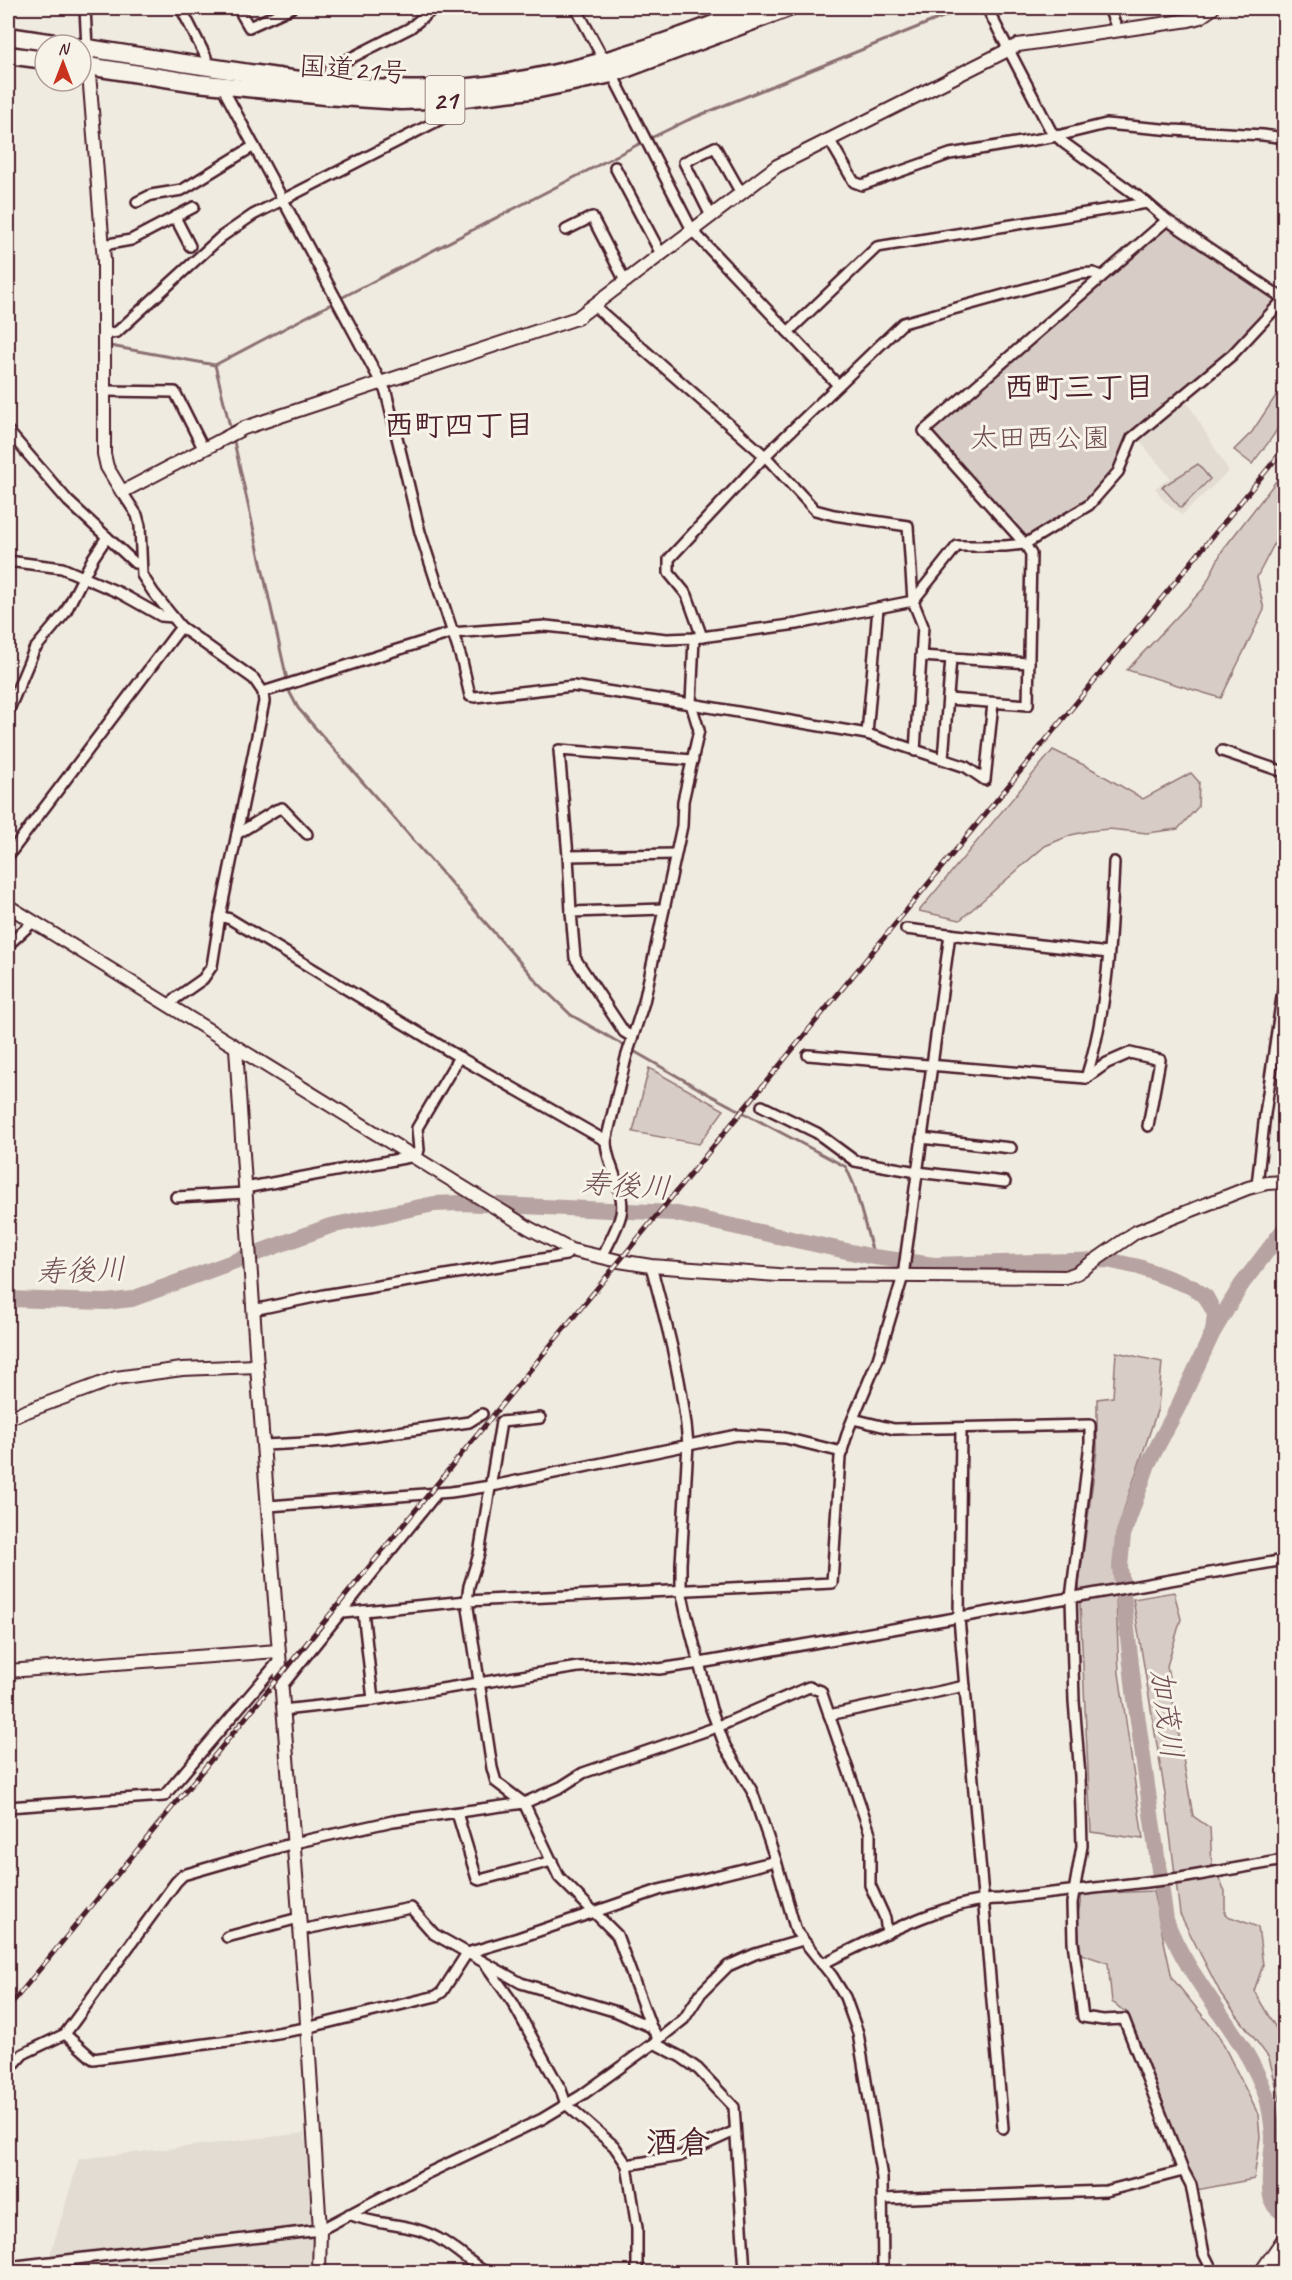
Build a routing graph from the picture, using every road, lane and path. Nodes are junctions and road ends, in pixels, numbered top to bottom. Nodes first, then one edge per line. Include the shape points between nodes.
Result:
1 (85, 8) edge
2 (181, 8) edge
3 (238, 8) edge
4 (291, 8) edge
5 (434, 8) edge
6 (576, 8) edge
7 (755, 8) edge
8 (788, 8) edge
9 (987, 8) edge
10 (1108, 8) edge
11 (1213, 8) edge
12 (1117, 29) junction
13 (84, 33) edge
14 (8, 36) edge
15 (33, 40) edge
16 (93, 49) edge
17 (1009, 50) junction
18 (8, 55) edge
19 (33, 58) edge
20 (93, 67) edge
21 (207, 67) junction
22 (608, 68) junction
23 (224, 84) junction
24 (327, 84) junction
25 (88, 93) edge
26 (456, 99) junction
27 (1057, 136) junction
28 (1284, 138) edge
29 (829, 139) junction
30 (254, 146) junction
31 (615, 167) dead end
32 (741, 194) junction
33 (283, 200) junction
34 (137, 202) dead end
35 (1147, 203) junction
36 (194, 207) dead end
37 (711, 216) junction
38 (176, 217) junction
39 (1167, 220) junction
40 (566, 230) dead end
41 (692, 230) junction
42 (103, 244) junction
43 (190, 246) dead end
44 (661, 254) junction
45 (1101, 276) junction
46 (626, 281) junction
47 (593, 305) junction
48 (788, 332) junction
49 (105, 334) junction
50 (380, 383) junction
51 (838, 385) junction
52 (105, 391) junction
53 (8, 431) edge
54 (203, 448) junction
55 (765, 456) junction
56 (122, 492) junction
57 (107, 537) junction
58 (1024, 544) junction
59 (8, 561) edge
60 (140, 563) junction
61 (85, 577) junction
62 (913, 601) junction
63 (879, 608) junction
64 (173, 617) junction
65 (181, 627) junction
66 (451, 633) junction
67 (698, 637) junction
68 (921, 656) junction
69 (951, 658) junction
70 (1029, 663) junction
71 (263, 692) junction
72 (948, 699) junction
73 (993, 702) junction
74 (691, 704) junction
75 (8, 712) edge
76 (867, 734) junction
77 (915, 751) junction
78 (1222, 751) dead end
79 (943, 759) junction
80 (693, 760) junction
81 (1284, 772) edge
82 (237, 834) junction
83 (307, 834) dead end
84 (675, 854) junction
85 (8, 856) edge
86 (568, 856) junction
87 (1114, 862) dead end
88 (8, 906) edge
89 (664, 909) junction
90 (571, 912) junction
91 (220, 916) junction
92 (33, 922) junction
93 (906, 929) dead end
94 (950, 934) junction
95 (8, 945) edge
96 (1108, 953) junction
97 (1284, 983) edge
98 (169, 1006) junction
99 (631, 1039) junction
100 (236, 1048) junction
101 (808, 1055) dead end
102 (459, 1057) junction
103 (931, 1065) junction
104 (1086, 1078) junction
105 (762, 1106) dead end
106 (1148, 1126) dead end
107 (921, 1138) junction
108 (606, 1141) junction
109 (1011, 1148) dead end
110 (415, 1156) junction
111 (917, 1172) junction
112 (1005, 1182) dead end
113 (1284, 1182) edge
114 (1257, 1185) junction
115 (245, 1191) junction
116 (176, 1197) dead end
117 (571, 1250) junction
118 (602, 1257) junction
119 (651, 1266) junction
120 (903, 1273) junction
121 (253, 1310) junction
122 (257, 1366) junction
123 (482, 1414) dead end
124 (8, 1418) edge
125 (540, 1418) dead end
126 (853, 1419) junction
127 (961, 1428) junction
128 (688, 1444) junction
129 (264, 1445) junction
130 (842, 1452) junction
131 (492, 1485) junction
132 (436, 1494) junction
133 (269, 1506) junction
134 (1284, 1560) edge
135 (681, 1590) junction
136 (1071, 1598) junction
137 (467, 1601) junction
138 (363, 1611) junction
139 (343, 1613) junction
140 (959, 1618) junction
141 (279, 1656) junction
142 (700, 1664) junction
143 (8, 1671) edge
144 (480, 1684) junction
145 (965, 1686) junction
146 (281, 1687) junction
147 (373, 1700) junction
148 (283, 1710) junction
149 (829, 1715) junction
150 (717, 1727) junction
151 (524, 1803) junction
152 (8, 1807) edge
153 (457, 1813) junction
154 (294, 1843) junction
155 (1284, 1860) edge
156 (552, 1861) junction
157 (776, 1861) junction
158 (1074, 1890) junction
159 (982, 1899) junction
160 (596, 1912) junction
161 (300, 1924) junction
162 (887, 1933) junction
163 (227, 1937) dead end
164 (803, 1940) junction
165 (467, 1953) junction
166 (485, 1963) junction
167 (822, 1964) junction
168 (651, 2027) junction
169 (306, 2028) junction
170 (65, 2034) junction
171 (656, 2041) junction
172 (8, 2071) edge
173 (566, 2104) junction
174 (1003, 2128) dead end
175 (735, 2131) junction
176 (627, 2166) junction
177 (1183, 2171) junction
178 (882, 2199) junction
179 (349, 2214) junction
180 (320, 2230) junction
181 (1284, 2240) edge
182 (8, 2267) edge
183 (319, 2272) edge
184 (489, 2272) edge
185 (637, 2272) edge
186 (745, 2272) edge
187 (883, 2272) edge
188 (1214, 2272) edge
189 (1262, 2272) edge

1 - 13 street
2 - 21 street via 206,57
3 - 4 street via 249,27
5 - 24 street via 410,28 333,67
6 - 22 street
7 - 22 highway, 国道21号 / 21
8 - 22 highway, 国道21号 / 21
9 - 17 street
10 - 12 street
11 - 12 street via 1189,20
12 - 17 street via 1018,45
14 - 15 highway
16 - 21 highway, 国道21号 / 21
17 - 27 street
17 - 29 street
18 - 19 highway
20 - 23 highway, 国道21号 / 21
21 - 24 highway, 国道21号 / 21
22 - 24 highway, 国道21号 / 21 via 457,88
22 - 26 highway, 国道21号 / 21 via 539,89
22 - 41 street
23 - 26 highway, 国道21号 / 21 via 326,96
23 - 30 street
25 - 42 street
26 - 33 street via 452,114
27 - 28 street via 1106,124
27 - 29 street via 950,154 862,185 854,182
27 - 35 street
29 - 32 street via 777,166
30 - 33 street
30 - 34 street via 182,190 151,195
31 - 44 street
32 - 37 street
32 - 37 street via 716,147 684,162
33 - 49 street via 221,237 117,332
33 - 50 street
35 - 39 street
35 - 48 street via 877,247
36 - 38 street
37 - 41 street
38 - 42 street via 131,240
38 - 43 street
39 - 45 street
39 - 58 street via 1284,299 1232,355 1132,438 1118,472 1089,505
40 - 46 street via 592,217
41 - 44 street
41 - 48 street
42 - 49 street
44 - 46 street
45 - 51 street via 1079,274 903,324
45 - 58 street via 924,431
46 - 47 street
47 - 50 street via 577,318
47 - 55 street
48 - 51 street
49 - 52 street
50 - 54 street via 232,433
50 - 66 street via 386,392 420,532
51 - 55 street
52 - 54 street via 175,392
52 - 56 street via 104,454
53 - 57 street via 68,501
54 - 56 street
55 - 62 street via 815,510 908,526
55 - 67 street via 669,559 669,573 687,595
56 - 60 street via 140,526
57 - 60 street via 135,563
57 - 61 street
58 - 62 street via 957,546
58 - 70 street via 1031,554
59 - 61 street via 63,567
60 - 64 street via 142,575
61 - 64 street via 161,616
61 - 75 street via 65,613 34,650
62 - 63 street
62 - 68 street via 923,626
63 - 67 street
63 - 76 street
64 - 65 street
65 - 71 street via 254,680
65 - 85 street
66 - 67 street via 546,626 668,639
66 - 71 street
66 - 74 street via 470,696 573,686
67 - 74 street
68 - 69 street
68 - 77 street
69 - 70 street
69 - 72 street
70 - 73 street via 1028,705
71 - 82 street
72 - 73 street
72 - 79 street
73 - 79 street via 985,780 966,767
74 - 76 street
74 - 80 street via 699,730
76 - 77 street
77 - 79 street
78 - 81 street
80 - 84 street
80 - 86 street via 559,750
82 - 83 street via 282,808
82 - 91 street
84 - 86 street
84 - 89 street
86 - 90 street
87 - 96 street
88 - 92 street
89 - 90 street
89 - 99 street via 644,1002
90 - 99 street via 575,958
91 - 98 street via 212,966 203,979
91 - 102 street
92 - 95 street
92 - 98 street
93 - 94 street
94 - 96 street
94 - 103 street
96 - 104 street via 1095,1051
97 - 114 street
98 - 100 street
99 - 108 street
100 - 110 street
100 - 115 street
101 - 103 street
102 - 108 street
102 - 110 street via 417,1128 419,1150
103 - 104 street
103 - 107 street
104 - 106 street via 1130,1053 1160,1060
105 - 111 street via 817,1133 855,1161
107 - 109 street
107 - 111 street
108 - 118 street via 622,1205
110 - 115 street
110 - 117 street
111 - 112 street
111 - 120 street
113 - 114 street
114 - 120 street via 1136,1232 1086,1268 1066,1277
115 - 116 street
115 - 121 street
117 - 118 street
117 - 121 street via 554,1257
118 - 119 street
119 - 120 street via 778,1275
119 - 128 street via 672,1347
120 - 126 street via 878,1359
121 - 122 street
122 - 124 street via 182,1369 116,1378
122 - 129 street
123 - 129 street via 469,1422 373,1436
125 - 131 street via 501,1422
126 - 127 street via 894,1429
126 - 130 street
127 - 136 street via 1090,1425
127 - 140 street
128 - 130 street via 737,1435 785,1438
128 - 131 street
128 - 135 street
129 - 133 street
130 - 135 street via 832,1583
131 - 132 street
131 - 137 street
132 - 133 street
132 - 139 street
133 - 141 street
134 - 136 street
135 - 137 street
135 - 142 street
136 - 140 street
136 - 158 street via 1082,1846
137 - 138 street
137 - 144 street
138 - 139 street
138 - 147 street
139 - 146 street
140 - 142 street
140 - 145 street
141 - 143 street
141 - 146 street
141 - 152 street via 164,1796
142 - 144 street via 659,1669 622,1665 578,1667
142 - 150 street
144 - 147 street
144 - 151 street via 496,1782
145 - 149 street
145 - 159 street
146 - 148 street
147 - 148 street
148 - 154 street
149 - 150 street via 821,1691 809,1687
149 - 162 street via 870,1833 870,1885 885,1918
150 - 151 street via 583,1773
150 - 157 street via 752,1791
151 - 153 street
151 - 156 street
153 - 154 street via 393,1821
153 - 156 street via 477,1879
154 - 161 street
154 - 170 street via 183,1875
155 - 158 street via 1181,1878
156 - 160 street via 559,1877
157 - 160 street via 659,1890
157 - 164 street via 796,1931
158 - 159 street
158 - 177 street via 1073,1942 1083,2017 1124,2019
159 - 162 street
159 - 174 street
160 - 165 street
160 - 168 street via 617,1935
161 - 163 street
161 - 165 street via 411,1908 434,1934
161 - 169 street
162 - 167 street
164 - 167 street
164 - 171 street via 728,1966 701,1993 684,2019
165 - 166 street
165 - 169 street via 436,1996
166 - 168 street via 520,1983 618,2012
166 - 173 street via 513,2002
167 - 178 street via 845,1997 858,2033 882,2178
168 - 171 street
169 - 170 street via 93,2059
169 - 180 street
170 - 172 street via 23,2054
171 - 173 street
171 - 175 street via 698,2069 722,2093 734,2108
173 - 176 street via 614,2146
173 - 179 street
175 - 176 street via 680,2156
175 - 186 street
176 - 185 street via 637,2228
177 - 178 street via 1106,2191
177 - 188 street via 1191,2185 1204,2254
178 - 187 street
179 - 180 street
179 - 184 street via 434,2236
180 - 182 street
180 - 183 street
181 - 189 main road

